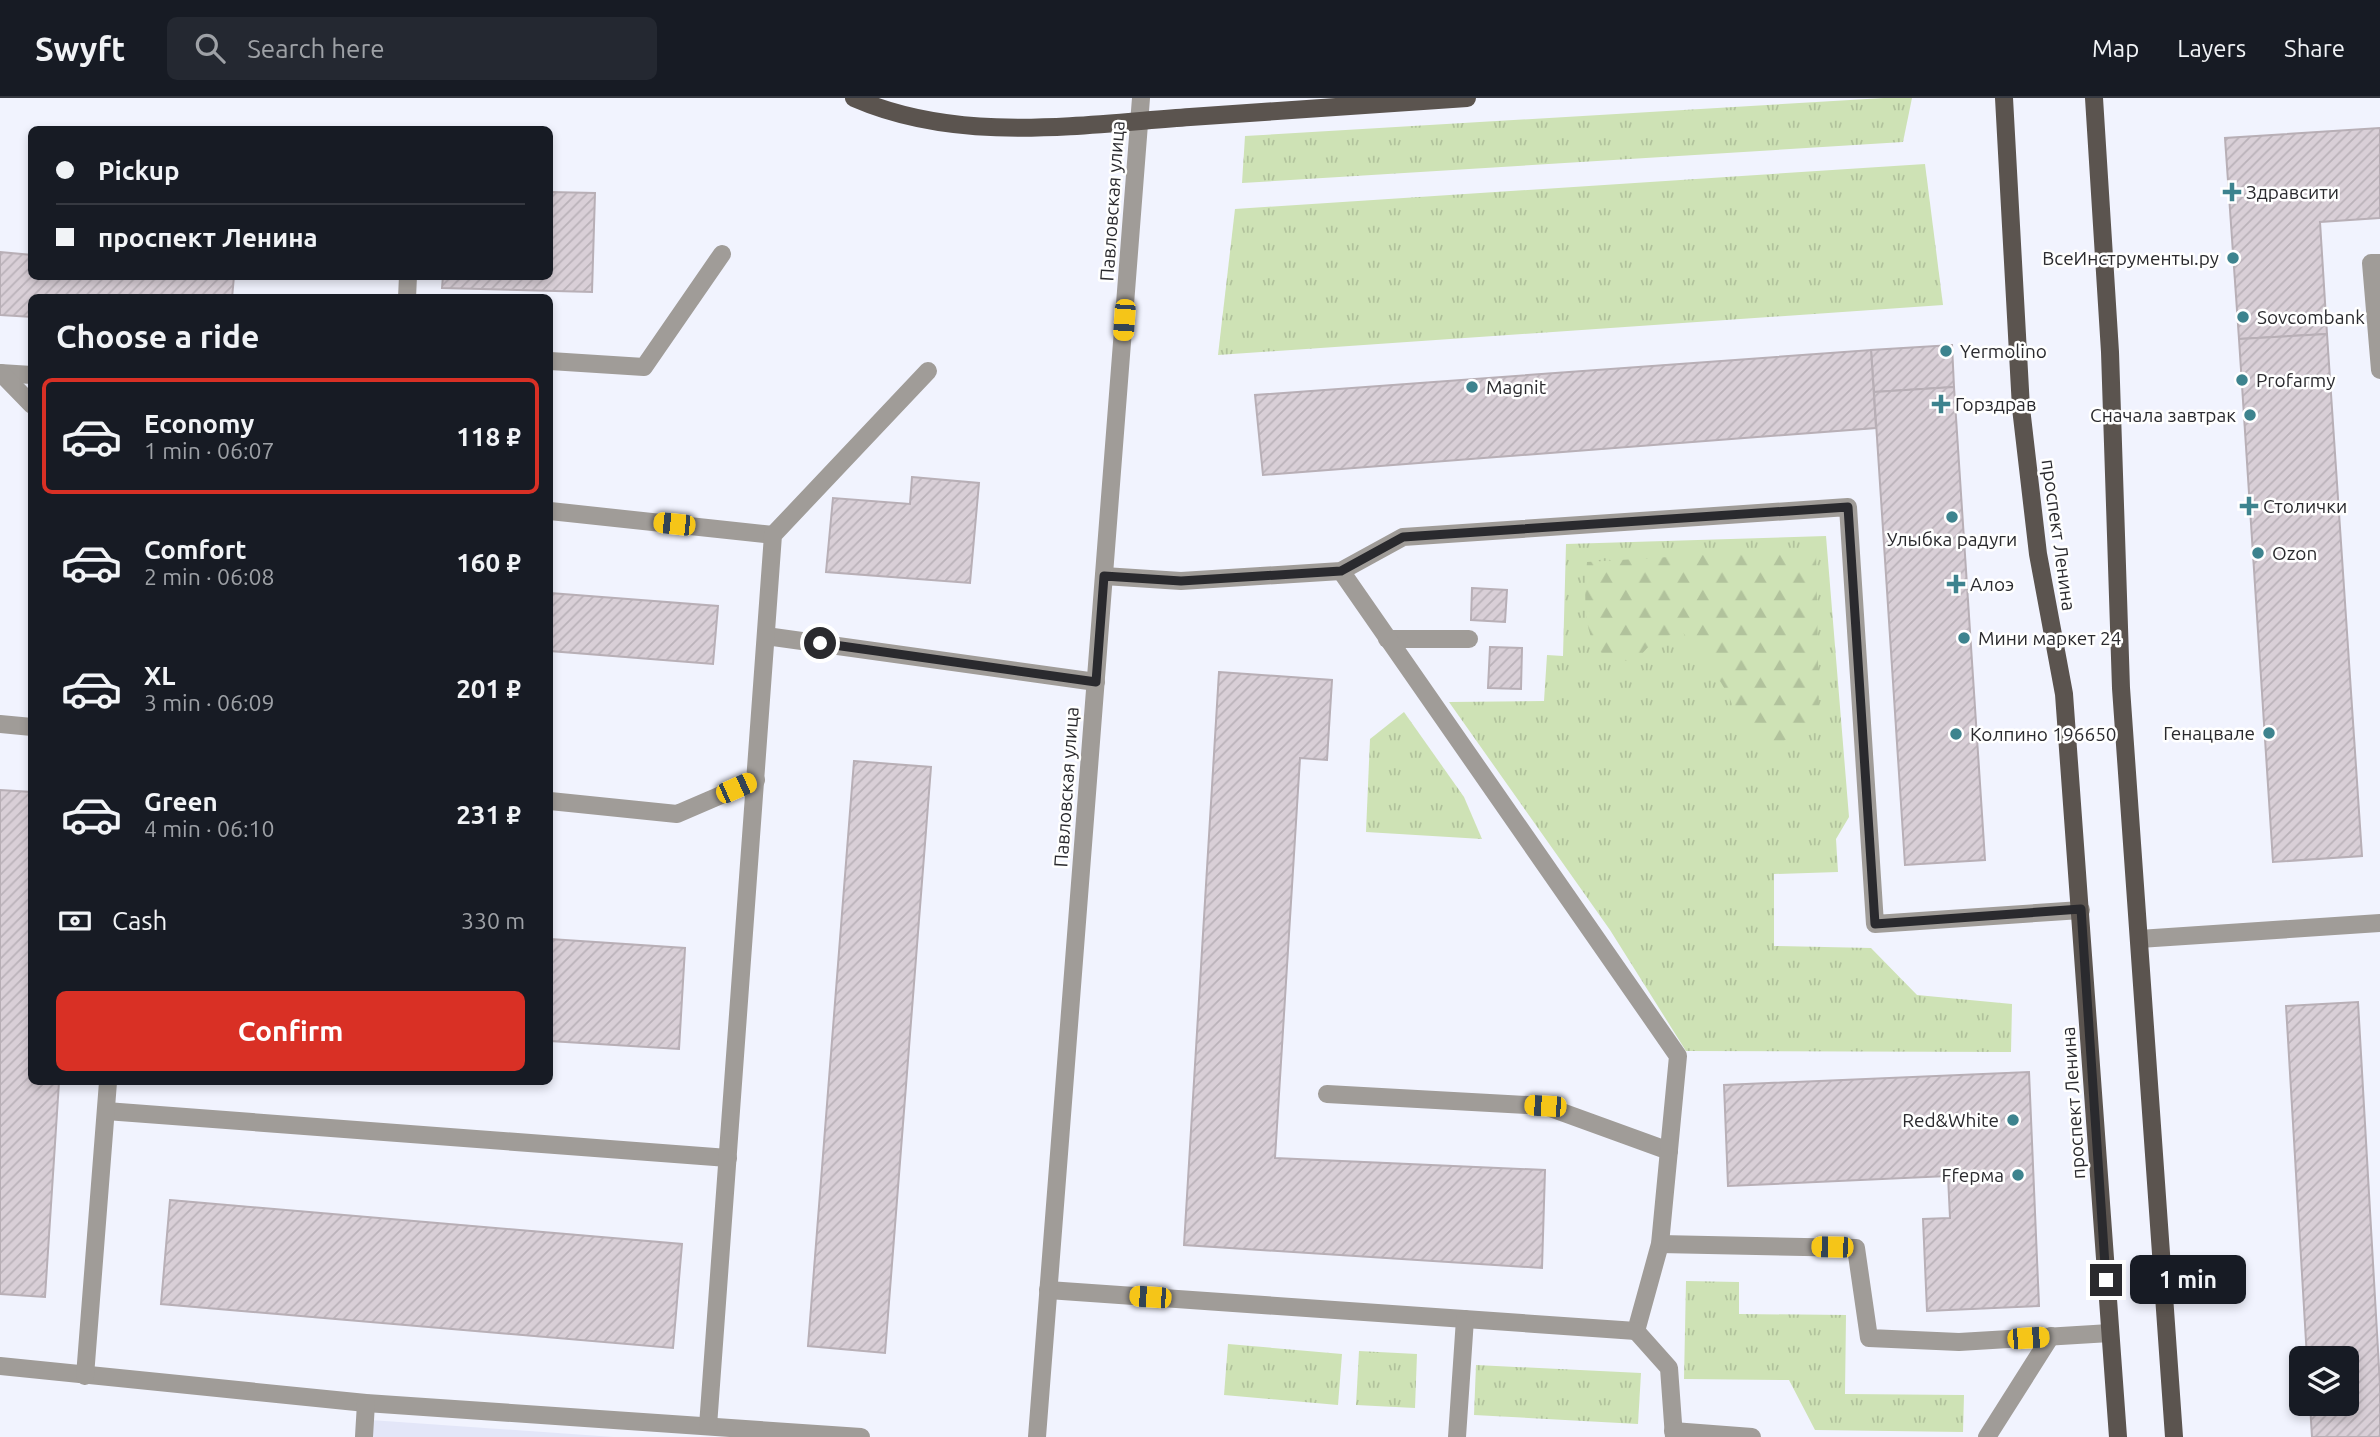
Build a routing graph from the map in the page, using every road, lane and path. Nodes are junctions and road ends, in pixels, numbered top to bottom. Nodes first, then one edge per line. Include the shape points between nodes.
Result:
1 (854, 98) edge
2 (1141, 98) edge
3 (1466, 98) edge
4 (2004, 98) edge
5 (2094, 98) edge
6 (1140, 121) junction
7 (722, 254) dead end
8 (2380, 262) edge
9 (553, 361) edge
10 (2380, 370) edge
11 (928, 371) dead end
12 (1, 373) edge
13 (28, 375) edge
14 (28, 401) edge
15 (553, 512) edge
16 (773, 535) junction
17 (1341, 571) junction
18 (1104, 576) junction
19 (766, 636) junction
20 (1387, 639) junction
21 (1469, 639) dead end
22 (1096, 682) junction
23 (0, 724) edge
24 (28, 727) edge
25 (756, 779) junction
26 (553, 801) edge
27 (2081, 909) junction
28 (2380, 923) edge
29 (2139, 939) junction
30 (108, 1085) edge
31 (1326, 1094) dead end
32 (106, 1111) junction
33 (1669, 1151) junction
34 (728, 1158) junction
35 (1660, 1244) junction
36 (1048, 1290) junction
37 (1465, 1319) junction
38 (1636, 1331) junction
39 (2110, 1333) junction
40 (2051, 1336) junction
41 (0, 1366) edge
42 (85, 1376) junction
43 (366, 1403) junction
44 (708, 1426) junction
45 (771, 1434) edge
46 (1673, 1434) edge
47 (364, 1437) edge
48 (861, 1437) edge
49 (1037, 1437) edge
50 (1457, 1437) edge
51 (1752, 1437) edge
52 (1987, 1437) edge
53 (2118, 1437) edge
54 (2175, 1437) edge

1 - 6 main road via 919,120 985,127
2 - 6 street, Павловская улица
3 - 6 main road
4 - 27 main road, проспект Ленина via 2021,408 2038,554 2064,694
5 - 29 main road via 2110,352 2121,688
6 - 18 street, Павловская улица
7 - 9 street via 644,367
8 - 10 street via 2371,263
11 - 16 street
12 - 13 street
12 - 14 street
15 - 16 street
16 - 19 street
17 - 18 street via 1181,581
17 - 20 street
17 - 27 street via 1403,537 1848,507 1875,924
18 - 22 street, Павловская улица
19 - 22 street
19 - 25 street
20 - 21 street
20 - 33 street via 1678,1056
22 - 36 street, Павловская улица
23 - 24 street
25 - 26 street via 677,814
25 - 34 street
27 - 39 main road, проспект Ленина
28 - 29 street
29 - 54 main road
30 - 32 street
31 - 33 street via 1545,1106
32 - 34 street
32 - 42 street
33 - 35 street
34 - 44 street
35 - 38 street
35 - 40 street via 1856,1248 1869,1338 1959,1342
36 - 37 street
36 - 49 street, Павловская улица
37 - 38 street
37 - 50 street
38 - 46 street via 1669,1368
39 - 40 street
39 - 53 main road, проспект Ленина
40 - 52 street
41 - 42 street
42 - 43 street
43 - 44 street
43 - 47 street
44 - 45 street
45 - 48 street
46 - 51 street

